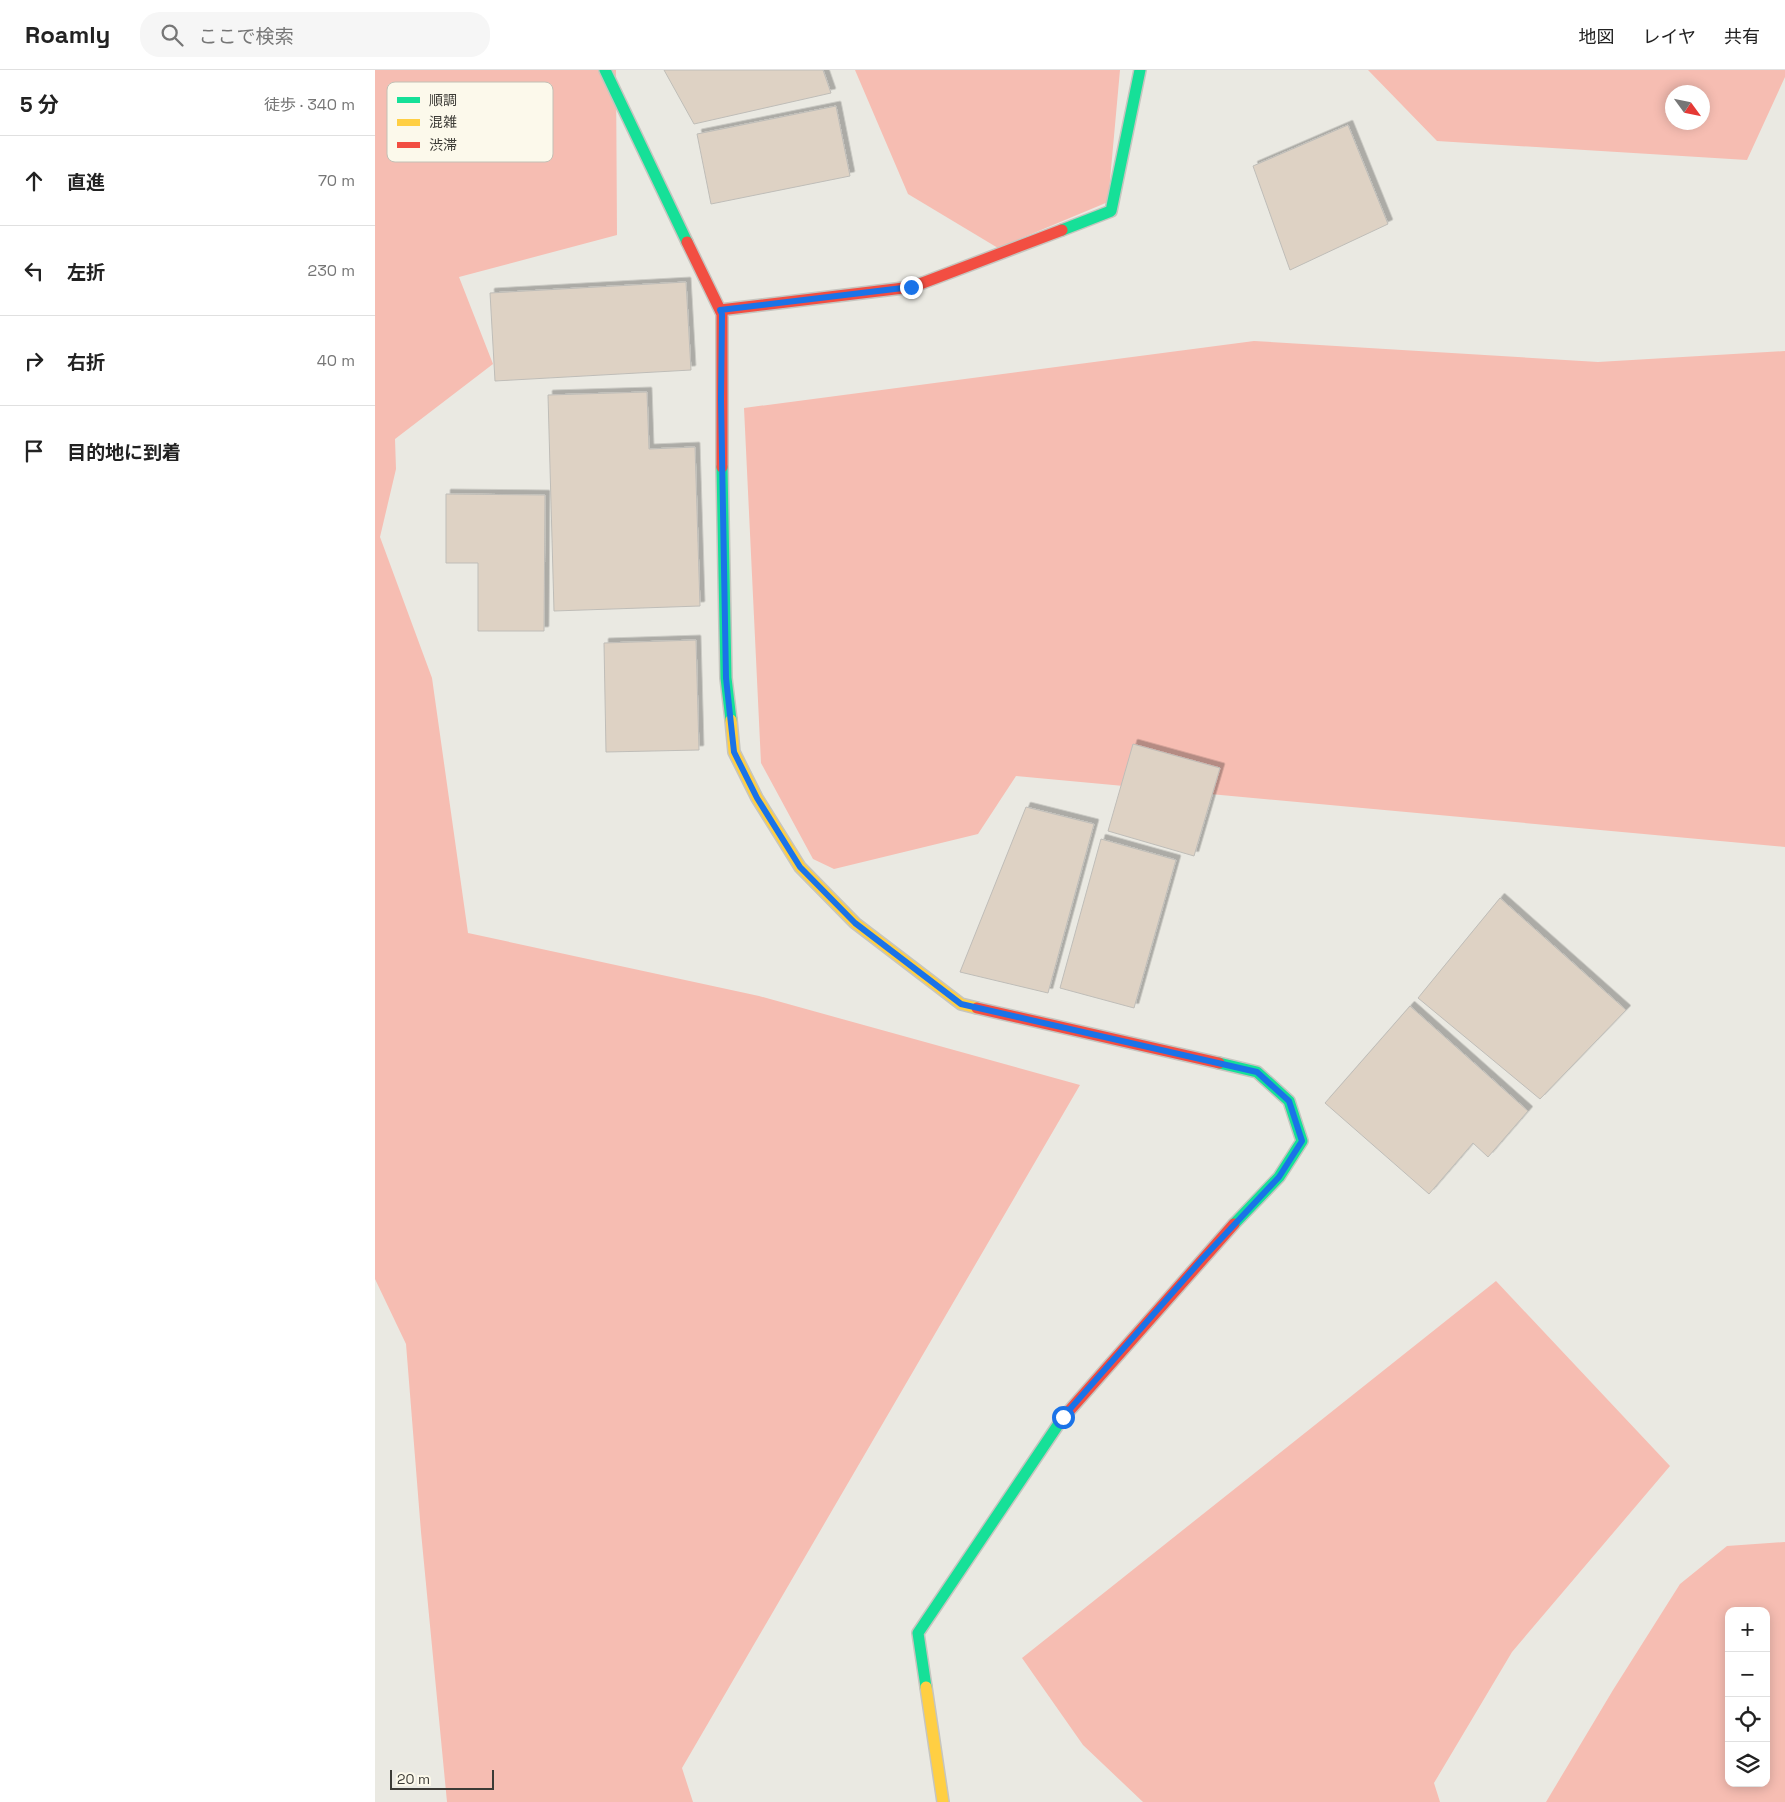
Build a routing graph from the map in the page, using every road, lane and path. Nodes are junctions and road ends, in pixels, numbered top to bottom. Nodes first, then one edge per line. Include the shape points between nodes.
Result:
1 (605, 70) edge
2 (1140, 70) edge
3 (720, 310) junction
4 (943, 1802) edge

1 - 3 street
2 - 3 street via 1111,210 911,287
3 - 4 street via 726,678 734,752 757,798 800,867 855,923 961,1004 1257,1072 1289,1101 1302,1141 1279,1177 1063,1417 918,1633

